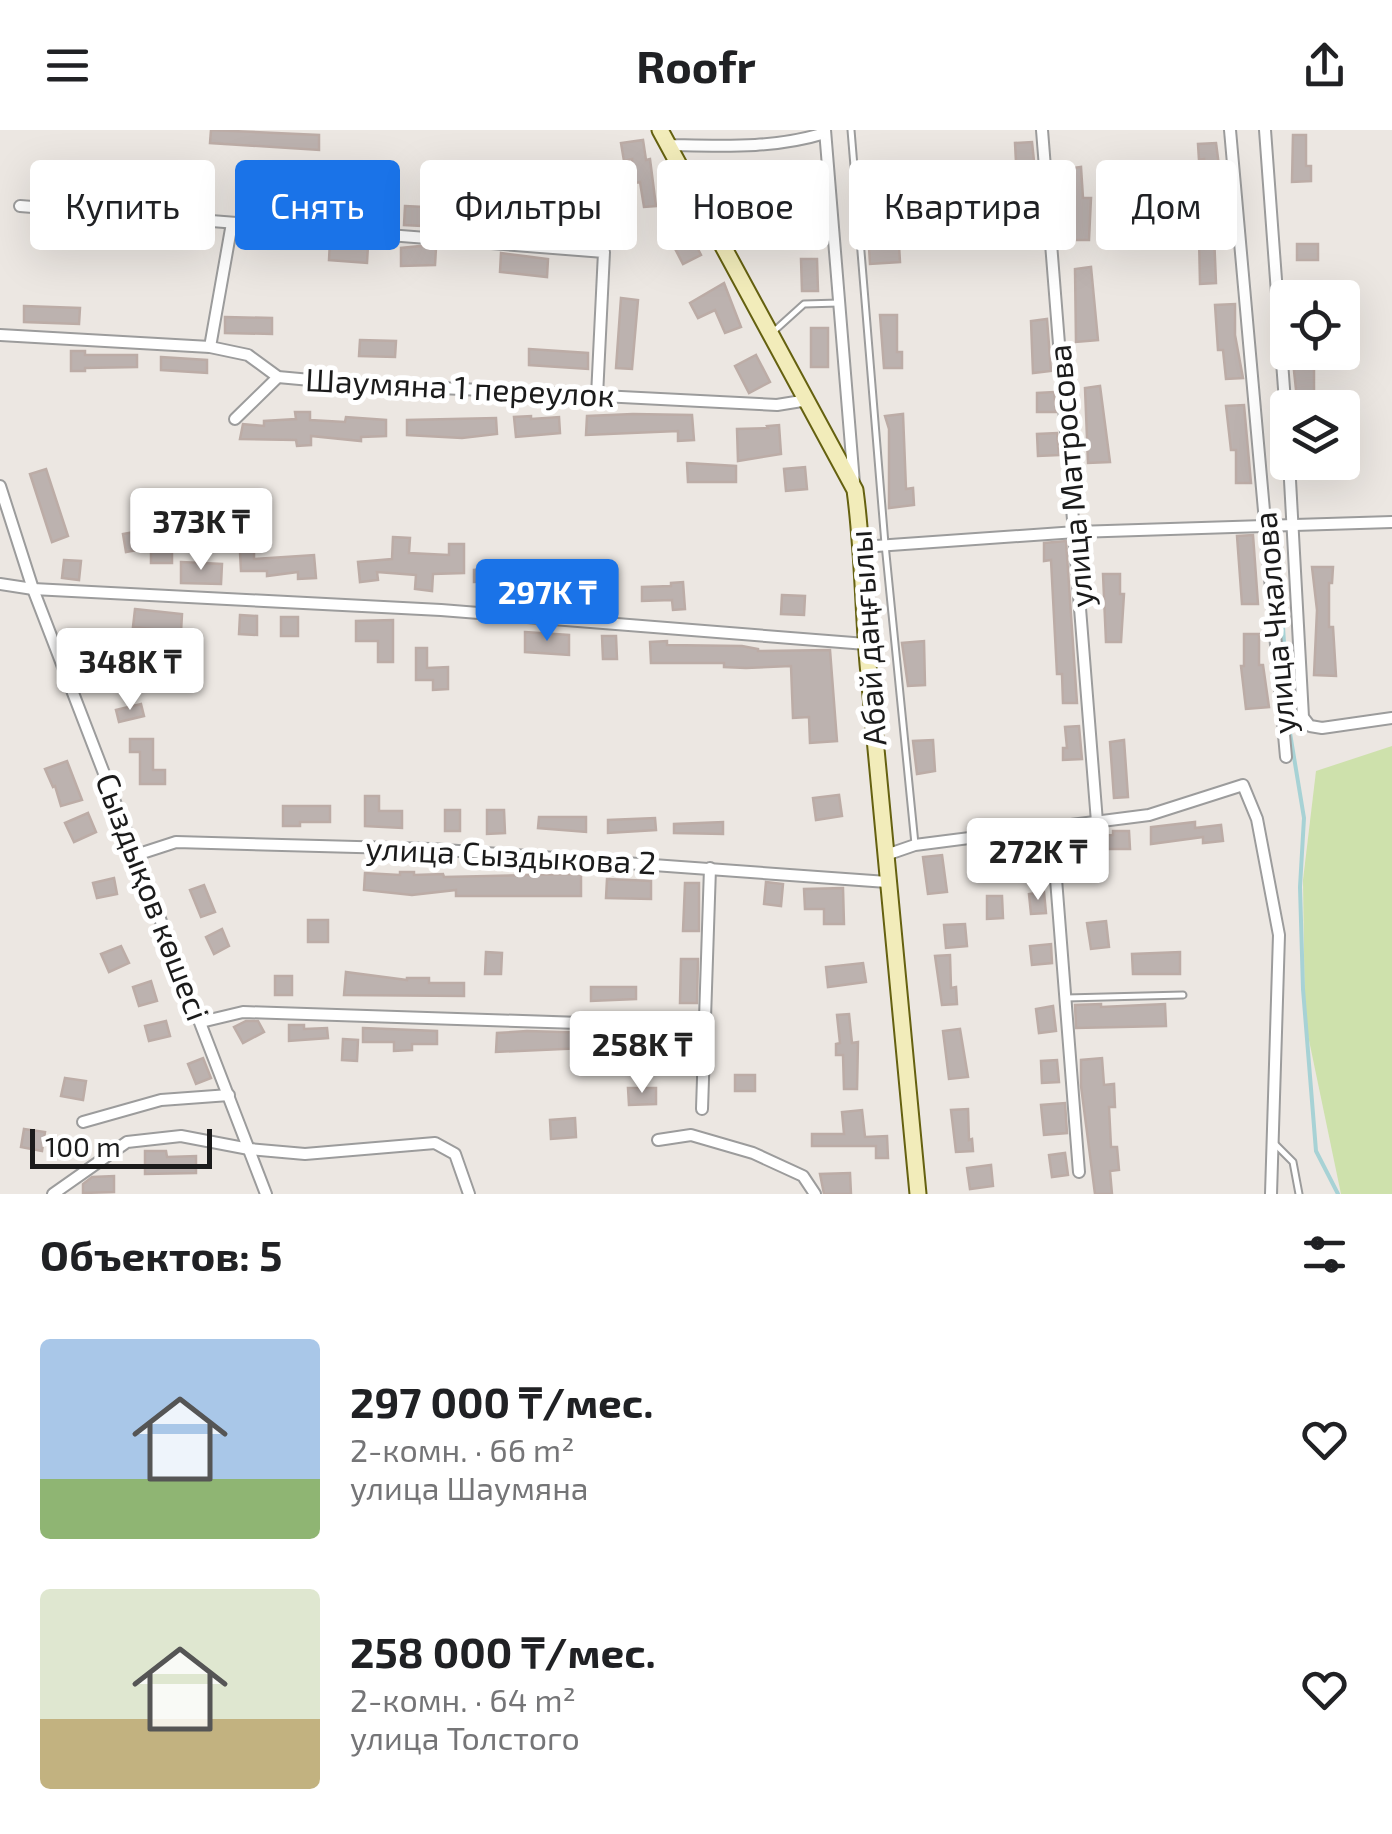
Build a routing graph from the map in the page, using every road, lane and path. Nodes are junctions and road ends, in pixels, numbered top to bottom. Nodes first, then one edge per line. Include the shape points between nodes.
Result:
1 (851, 130) edge
2 (1042, 130) edge
3 (1230, 130) edge
4 (1265, 130) edge
5 (825, 132) edge
6 (664, 138) edge
7 (20, 206) dead end
8 (232, 224) junction
9 (839, 303) junction
10 (0, 334) edge
11 (771, 334) junction
12 (210, 346) junction
13 (278, 378) junction
14 (1284, 390) edge
15 (597, 396) junction
16 (808, 400) junction
17 (234, 419) dead end
18 (1290, 480) edge
19 (0, 486) edge
20 (855, 490) junction
21 (1392, 522) edge
22 (1292, 524) junction
23 (1267, 525) junction
24 (1076, 532) junction
25 (885, 544) junction
26 (862, 547) junction
27 (0, 584) edge
28 (32, 589) junction
29 (866, 644) junction
30 (1392, 718) edge
31 (1286, 757) dead end
32 (1098, 822) junction
33 (1052, 828) junction
34 (915, 844) junction
35 (136, 855) junction
36 (886, 855) junction
37 (710, 868) junction
38 (887, 882) junction
39 (1183, 995) dead end
40 (1066, 998) junction
41 (201, 1022) junction
42 (704, 1027) junction
43 (229, 1095) junction
44 (702, 1109) dead end
45 (83, 1122) dead end
46 (658, 1140) dead end
47 (1273, 1142) junction
48 (249, 1149) junction
49 (1080, 1172) dead end
50 (54, 1194) edge
51 (266, 1194) edge
52 (468, 1194) edge
53 (815, 1194) edge
54 (918, 1194) edge
55 (1272, 1194) edge
56 (1299, 1194) edge

1 - 25 lane
2 - 24 street, улица Матросова
3 - 23 street, улица Чкалова
4 - 14 street
5 - 6 street via 756,147
5 - 9 street
6 - 11 street, Абай даңғылы
7 - 8 street
8 - 12 street
8 - 15 street via 604,252
9 - 11 lane via 804,304
9 - 20 street
10 - 12 street, Шаумяна 1 переулок
11 - 16 street, Абай даңғылы
12 - 13 street, Шаумяна 1 переулок via 248,355
13 - 15 street, Шаумяна 1 переулок
13 - 17 street
15 - 16 street, Шаумяна 1 переулок via 778,406
16 - 20 street, Абай даңғылы
18 - 22 street, улица Чкалова
19 - 28 street, Сыздықов көшесі
20 - 26 street, Абай даңғылы
21 - 22 street
22 - 23 street
22 - 30 street, улица Чкалова via 1304,717 1322,728
23 - 24 street
23 - 31 street, улица Чкалова
24 - 25 street
24 - 32 street, улица Матросова
25 - 26 street
25 - 34 lane
26 - 29 street, Абай даңғылы
27 - 28 street
28 - 29 street via 442,610
28 - 35 street, Сыздықов көшесі
29 - 36 street, Абай даңғылы
32 - 33 street
32 - 47 street via 1148,815 1244,786 1251,798 1279,935
33 - 34 street
33 - 40 street
34 - 36 street
35 - 37 street, улица Сыздыкова 2 via 176,842 431,849
35 - 41 street, Сыздықов көшесі
36 - 38 street, Абай даңғылы
37 - 38 street, улица Сыздыкова 2
37 - 42 street
38 - 54 street, Абай даңғылы
39 - 40 lane
40 - 49 street
41 - 42 street via 243,1012
41 - 43 street, Сыздықов көшесі
42 - 44 street
43 - 45 street via 160,1100
43 - 48 street, Сыздықов көшесі
46 - 53 street via 691,1136 753,1152 803,1176
47 - 55 street
47 - 56 lane via 1292,1162
48 - 50 street via 181,1136 128,1142
48 - 51 street, Сыздықов көшесі
48 - 52 street via 305,1154 435,1143 454,1154

